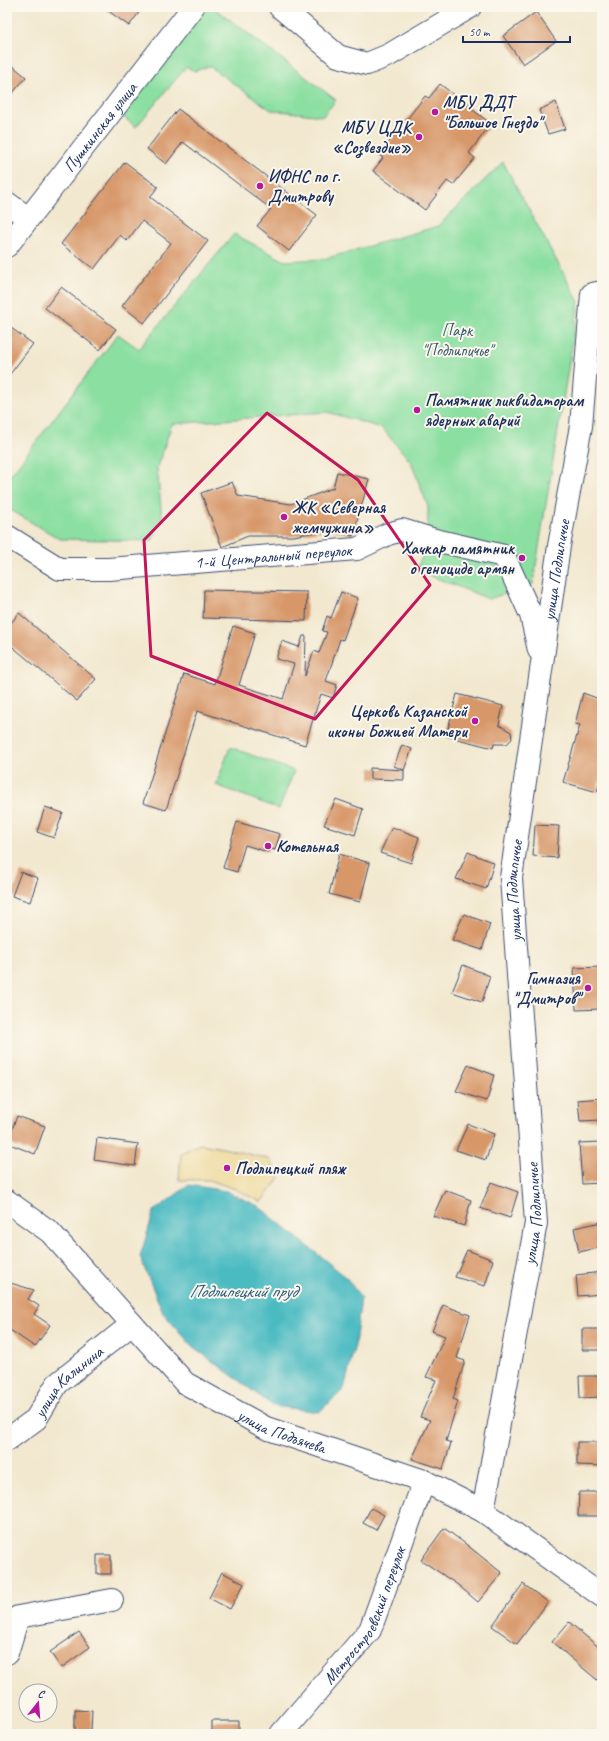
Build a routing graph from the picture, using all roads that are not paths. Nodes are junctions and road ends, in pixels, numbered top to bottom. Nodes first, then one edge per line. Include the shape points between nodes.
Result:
1 (193, 7) edge
2 (280, 7) edge
3 (470, 7) edge
4 (7, 203) edge
5 (28, 218) junction
6 (7, 246) edge
7 (597, 293) edge
8 (7, 536) edge
9 (542, 659) junction
10 (7, 1201) edge
11 (132, 1324) junction
12 (7, 1440) edge
13 (424, 1481) junction
14 (483, 1511) junction
15 (602, 1596) edge
16 (112, 1600) dead end
17 (7, 1653) edge
18 (281, 1734) edge

1 - 5 street, Пушкинская улица
2 - 3 street via 338,56 367,64 389,55
4 - 5 street
5 - 6 street, Пушкинская улица
7 - 9 street, улица Подлипичье via 581,426 558,546
8 - 9 street, 1-й Центральный переулок via 60,569 109,569 357,549 402,530 504,556 531,615
9 - 14 street, улица Подлипичье via 511,878 536,1223
10 - 11 street, улица Подъячева via 50,1232
11 - 12 street, улица Калинина via 57,1384 36,1419
11 - 13 street, улица Подъячева via 185,1383 266,1428
13 - 14 street, улица Подъячева
13 - 18 street, Метростроевский переулок via 370,1630
14 - 15 street, улица Подъячева
16 - 17 street via 18,1617

